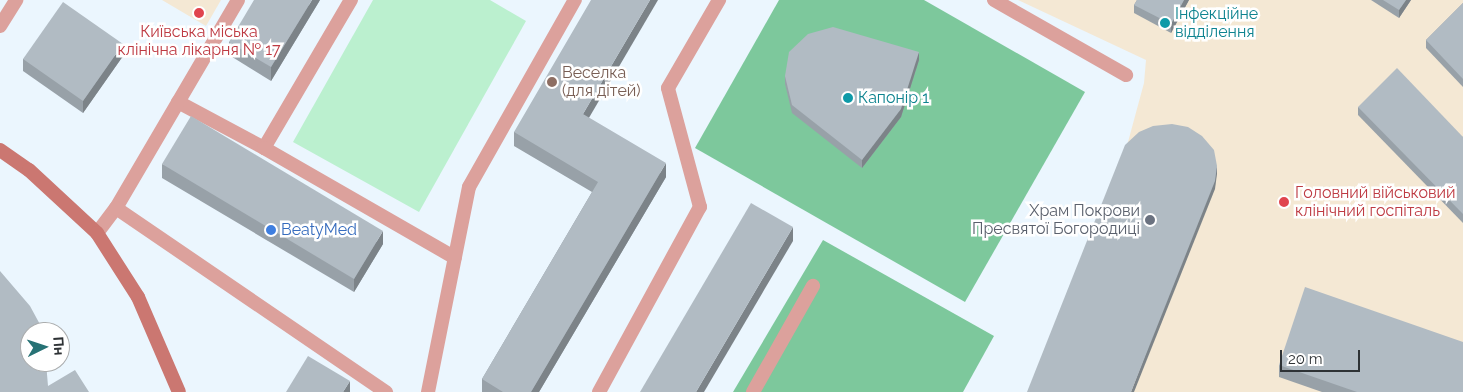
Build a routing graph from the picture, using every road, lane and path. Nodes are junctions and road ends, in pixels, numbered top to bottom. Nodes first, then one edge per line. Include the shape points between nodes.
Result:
1 (16, 0) edge
2 (238, 0) edge
3 (351, 0) edge
4 (575, 0) edge
5 (719, 0) edge
6 (994, 0) edge
7 (0, 26) edge
8 (1126, 75) dead end
9 (178, 102) junction
10 (264, 148) junction
11 (0, 150) edge
12 (116, 208) junction
13 (97, 233) junction
14 (454, 258) junction
15 (813, 286) dead end
16 (180, 392) edge
17 (386, 392) edge
18 (428, 392) edge
19 (599, 392) edge
20 (753, 392) edge

1 - 7 street
2 - 9 street
3 - 10 street
4 - 14 street via 468,187
5 - 19 street via 668,88 700,207
6 - 8 street
9 - 10 street
9 - 12 street
10 - 14 street
11 - 13 main road via 29,170
12 - 13 street
12 - 17 street
13 - 16 main road via 138,297
14 - 18 street
15 - 20 street

